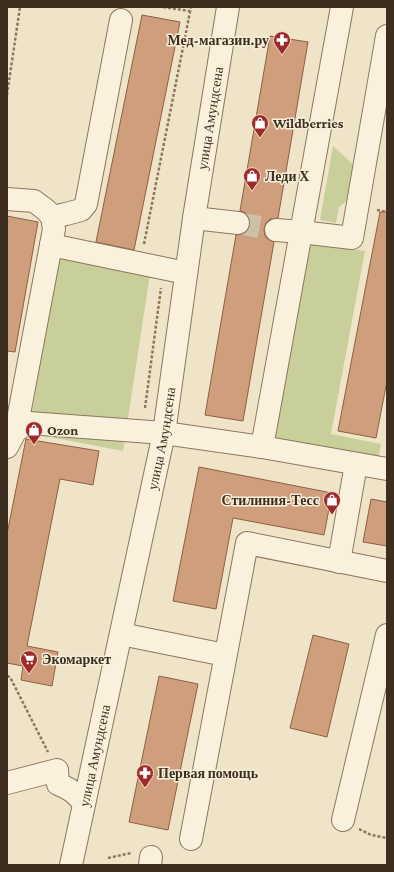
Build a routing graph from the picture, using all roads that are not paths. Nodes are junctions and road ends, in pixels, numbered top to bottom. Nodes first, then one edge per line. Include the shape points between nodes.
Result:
1 (228, 7) edge
2 (342, 7) edge
3 (122, 20) dead end
4 (387, 36) edge
5 (7, 199) edge
6 (52, 217) junction
7 (194, 218) junction
8 (238, 223) tunnel mouth
9 (276, 230) tunnel mouth
10 (301, 232) junction
11 (50, 245) junction
12 (186, 273) junction
13 (164, 433) junction
14 (12, 438) edge
15 (262, 447) junction
16 (356, 464) junction
17 (387, 469) edge
18 (339, 562) junction
19 (387, 571) edge
20 (121, 634) junction
21 (387, 636) edge
22 (225, 655) junction
23 (7, 783) edge
24 (84, 803) junction
25 (343, 820) road end
26 (191, 839) dead end
27 (71, 865) edge

1 - 7 street, улица Амундсена
2 - 10 street
3 - 6 street via 86,204 81,210
4 - 10 street via 352,238
5 - 6 street via 34,201
6 - 11 street via 54,229
7 - 8 street
7 - 12 street, улица Амундсена
9 - 10 street
10 - 15 street
11 - 12 street
11 - 14 street
12 - 13 street, улица Амундсена
13 - 14 street via 29,423
13 - 15 street
13 - 20 street, улица Амундсена
15 - 16 street
16 - 17 street
16 - 18 street
18 - 19 street
18 - 22 street via 247,543
20 - 22 street
20 - 24 street, улица Амундсена
21 - 25 street
22 - 26 street
23 - 24 street via 57,770 58,784 74,792
24 - 27 street, улица Амундсена

